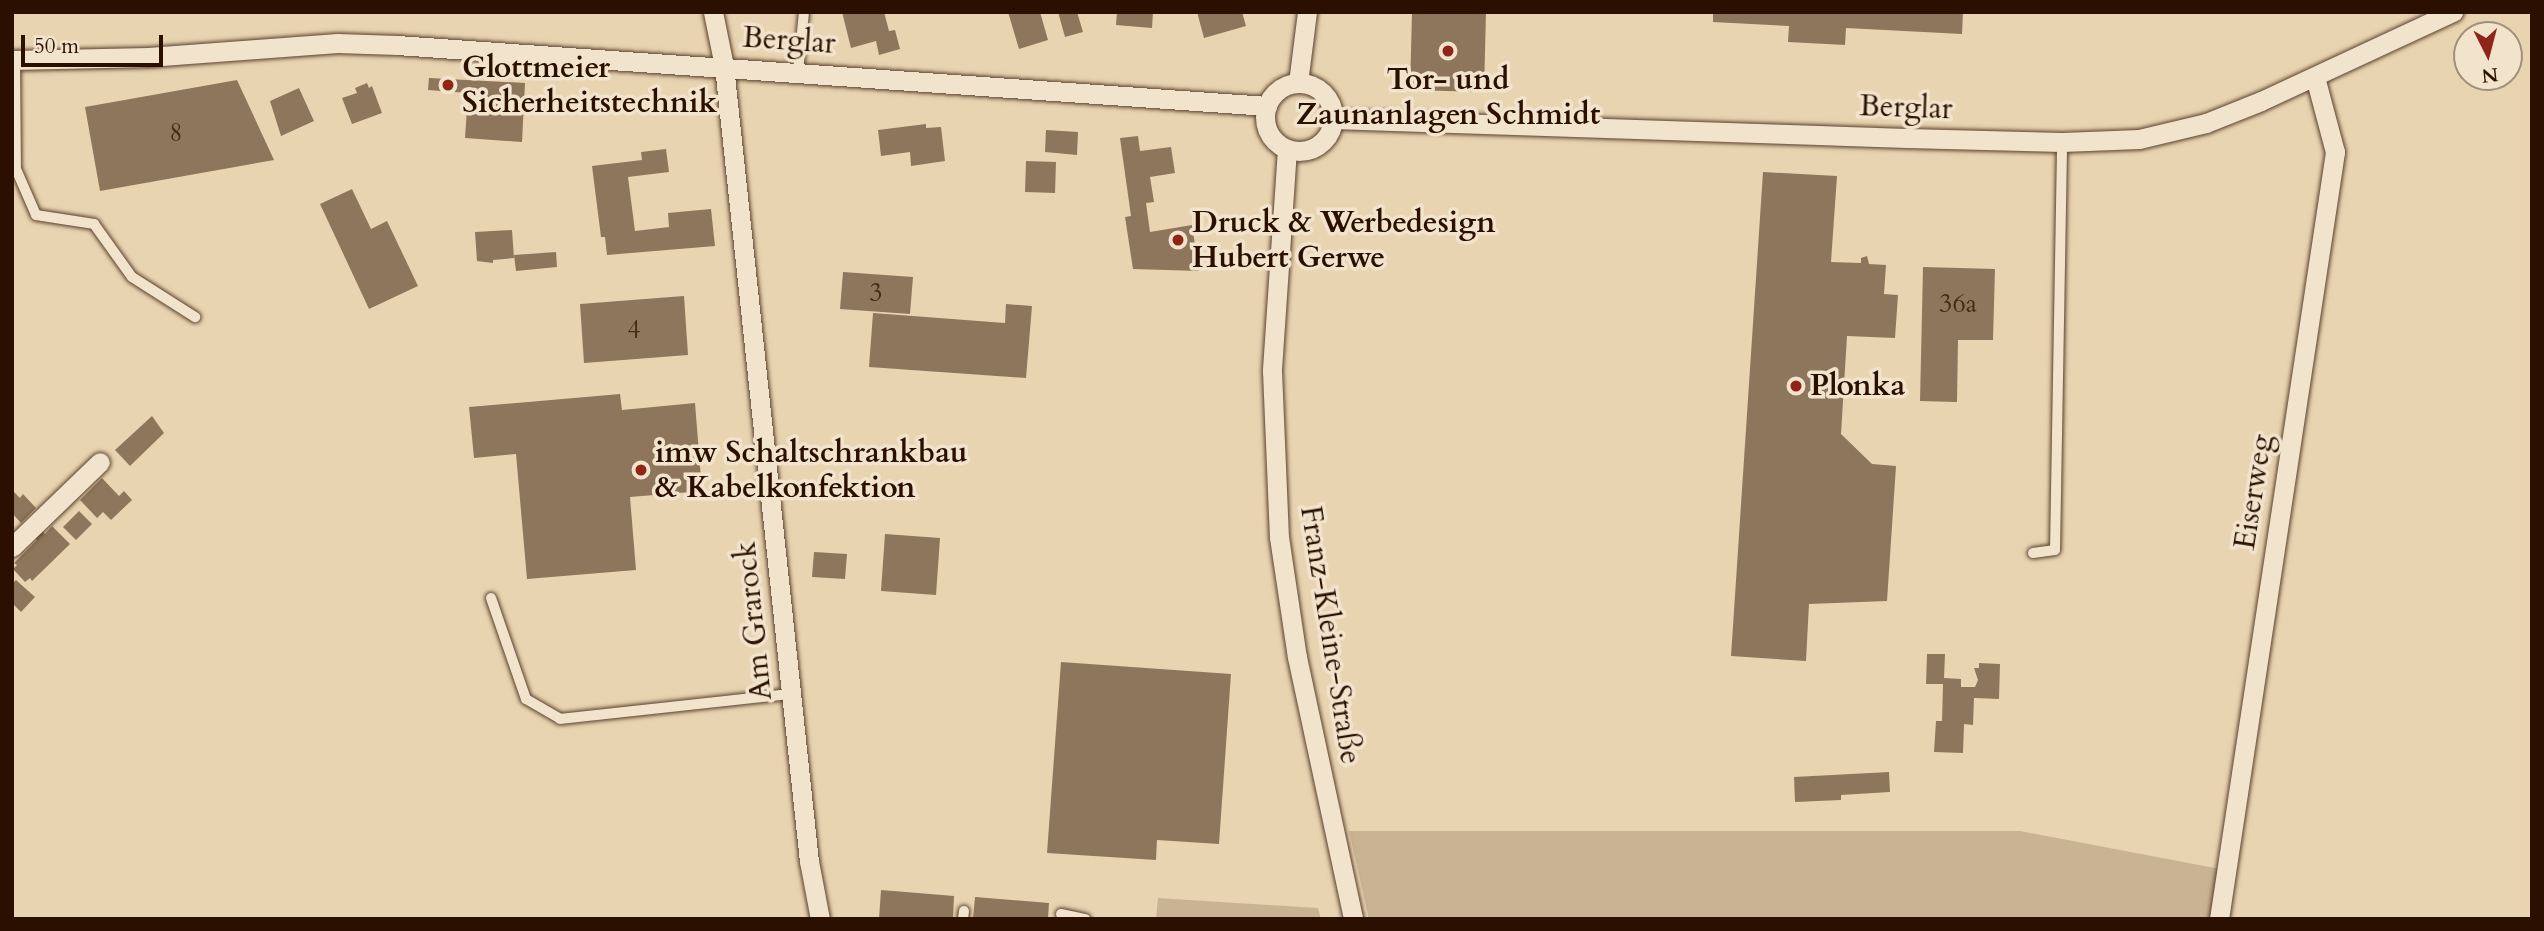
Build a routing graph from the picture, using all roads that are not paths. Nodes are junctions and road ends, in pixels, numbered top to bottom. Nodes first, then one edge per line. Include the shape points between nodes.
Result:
1 (713, 12) edge
2 (804, 12) edge
3 (1307, 12) edge
4 (2454, 12) edge
5 (14, 60) edge
6 (724, 66) junction
7 (798, 72) junction
8 (2315, 77) junction
9 (1298, 83) junction
10 (1266, 106) junction
11 (1332, 119) junction
12 (2062, 142) junction
13 (1287, 149) junction
14 (195, 317) dead end
15 (100, 462) dead end
16 (12, 547) edge
17 (2033, 553) dead end
18 (491, 598) dead end
19 (792, 694) junction
20 (1061, 914) dead end
21 (820, 919) edge
22 (1085, 919) edge
23 (1353, 919) edge
24 (2220, 919) edge

1 - 6 street, Am Grarock
2 - 7 lane
3 - 9 street
4 - 8 street, Berglar
5 - 6 street, Berglar via 148,57 337,43
5 - 14 lane via 16,169 36,215 94,224 132,276
6 - 7 street, Berglar
6 - 19 street, Am Grarock
7 - 10 street, Berglar
8 - 12 street, Berglar via 2206,123 2139,139
8 - 24 street, Eiserweg via 2335,152
9 - 10 street via 1278,90
9 - 11 street via 1319,90 1331,108
10 - 13 street via 1267,128
11 - 12 street, Berglar
11 - 13 street via 1317,145 1308,150
12 - 17 lane via 2055,550
13 - 23 street, Franz-Kleine-Straße via 1272,370 1279,537 1297,657
15 - 16 street
18 - 19 lane via 526,699 560,719
19 - 21 street, Am Grarock via 809,861
20 - 22 lane

